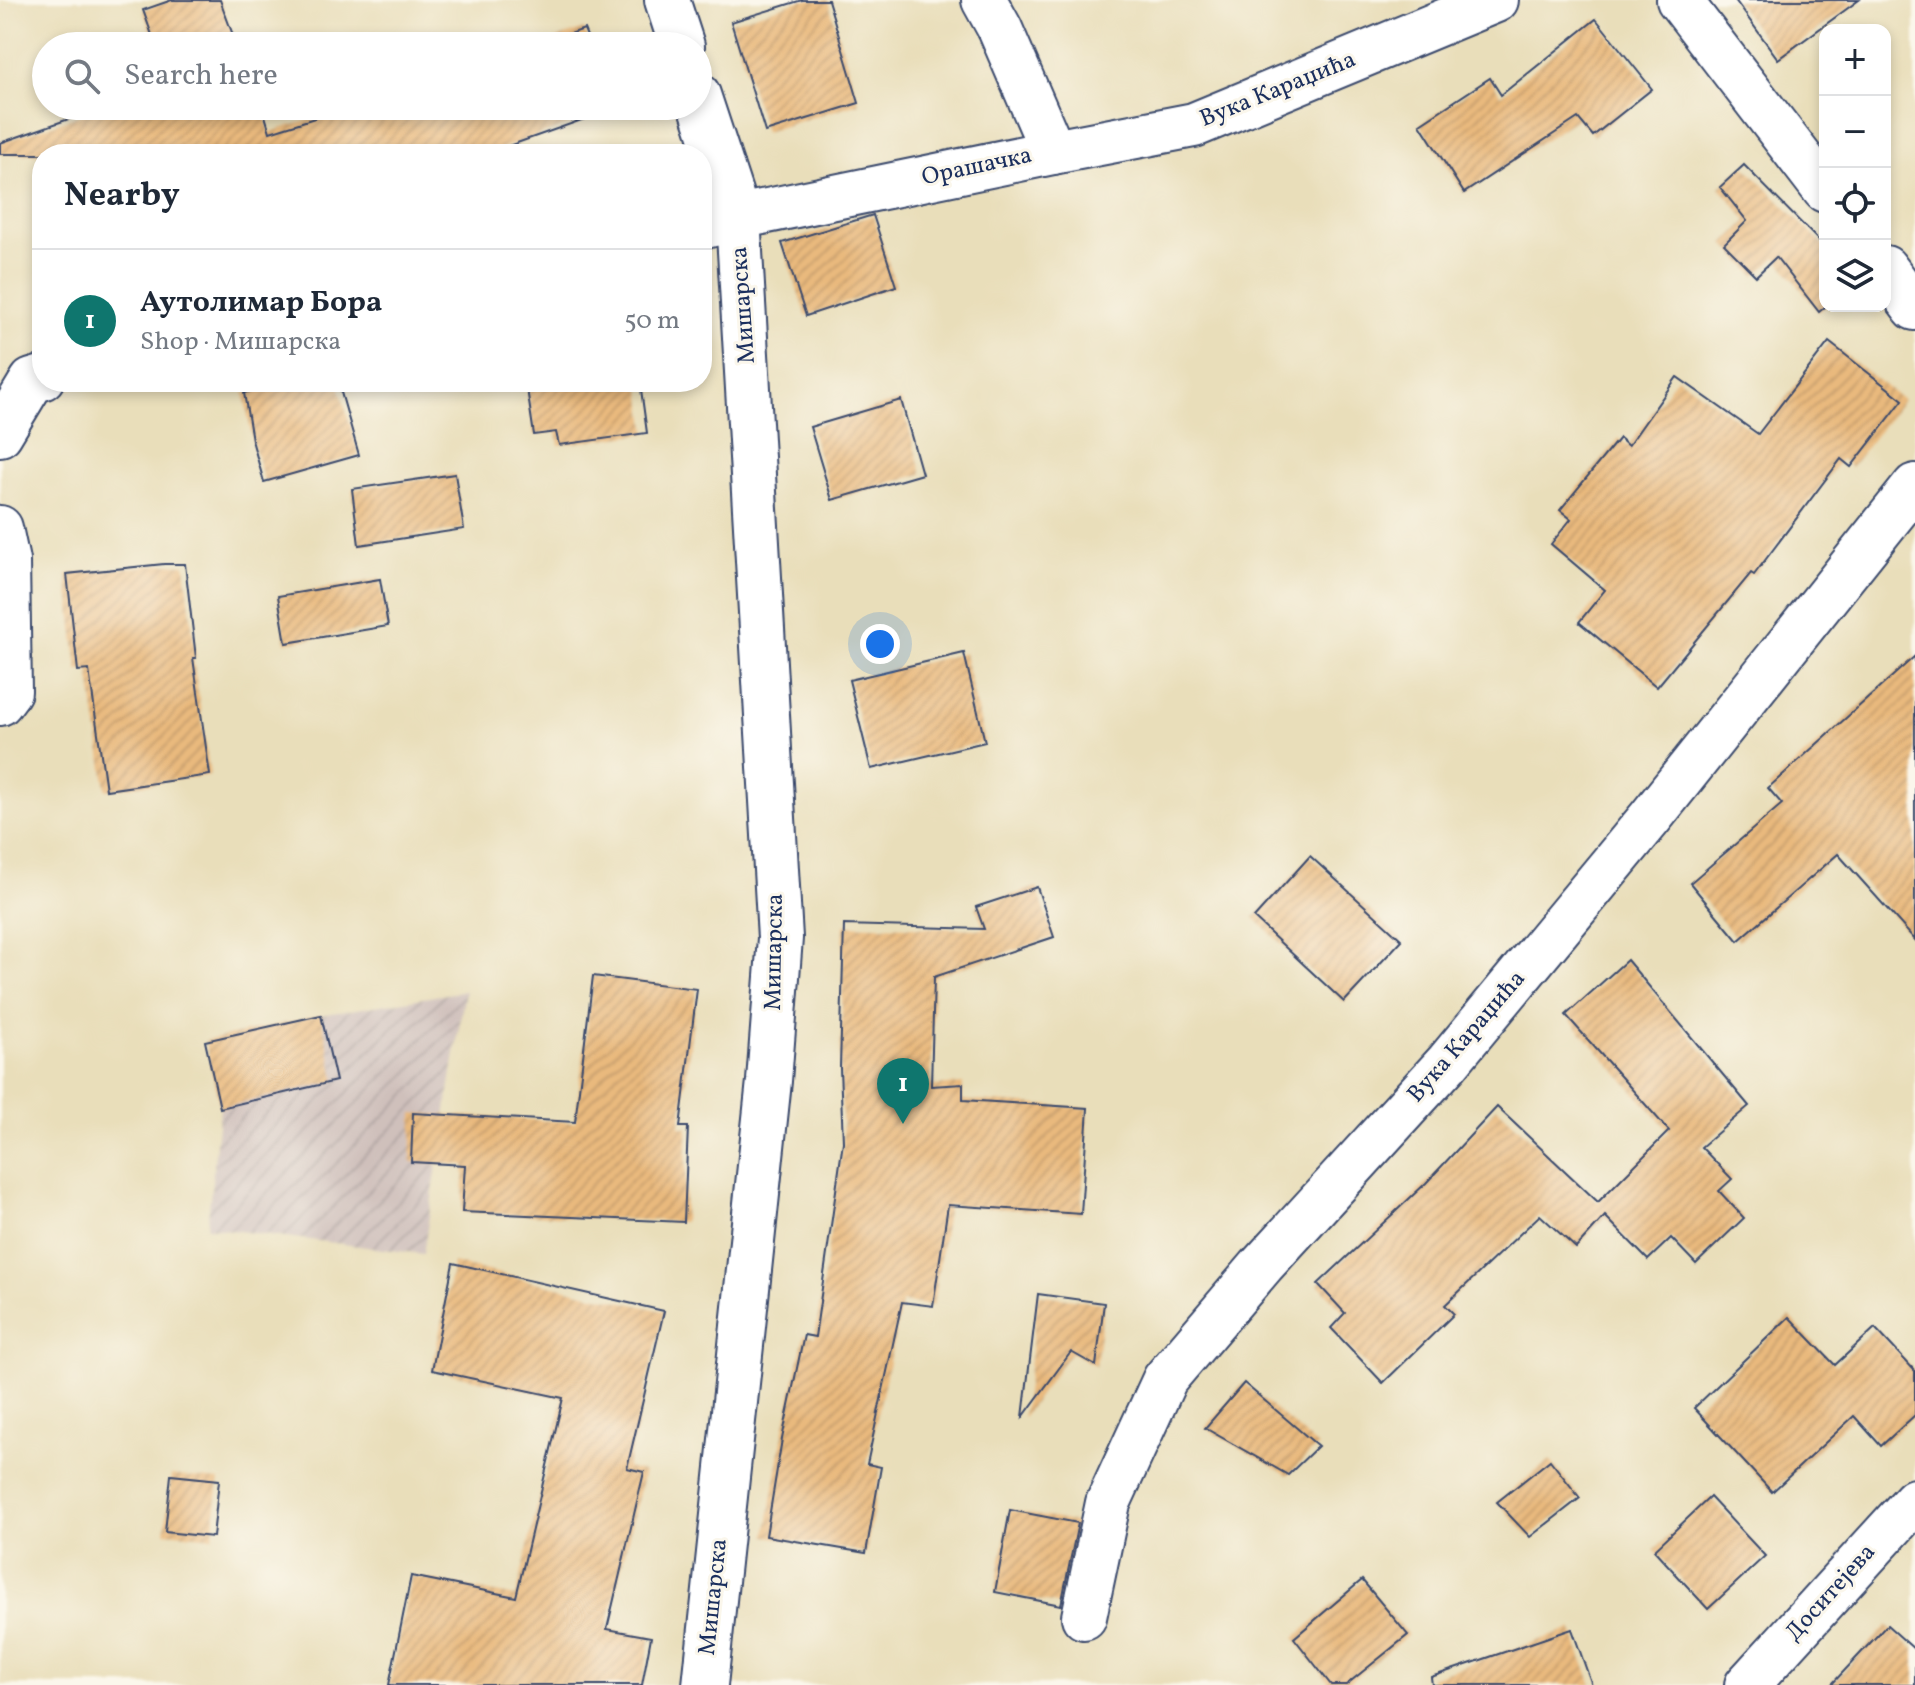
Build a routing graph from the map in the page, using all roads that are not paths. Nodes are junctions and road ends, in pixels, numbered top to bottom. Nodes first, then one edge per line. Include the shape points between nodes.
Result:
1 (667, 0) edge
2 (984, 0) edge
3 (1496, 0) edge
4 (1679, 0) edge
5 (677, 32) edge
6 (702, 120) edge
7 (706, 144) edge
8 (1053, 152) junction
9 (712, 176) edge
10 (1819, 182) edge
11 (720, 222) edge
12 (1891, 276) edge
13 (1915, 308) edge
14 (32, 381) edge
15 (0, 434) edge
16 (1915, 486) edge
17 (0, 528) edge
18 (0, 703) edge
19 (1915, 1501) edge
20 (1084, 1617) dead end
21 (705, 1685) edge
22 (1747, 1685) edge

1 - 5 street
2 - 8 street, Орашачка
3 - 8 street, Вука Караџића via 1194,125
4 - 10 street
6 - 7 street, Мишарска
8 - 11 street, Орашачка
9 - 11 street, Мишарска
11 - 21 street, Мишарска via 780,938
12 - 13 street
14 - 15 street
16 - 20 street, Вука Караџића via 1448,1062 1165,1379 1108,1503
17 - 18 street via 7,561 9,691
19 - 22 street, Доситејева

